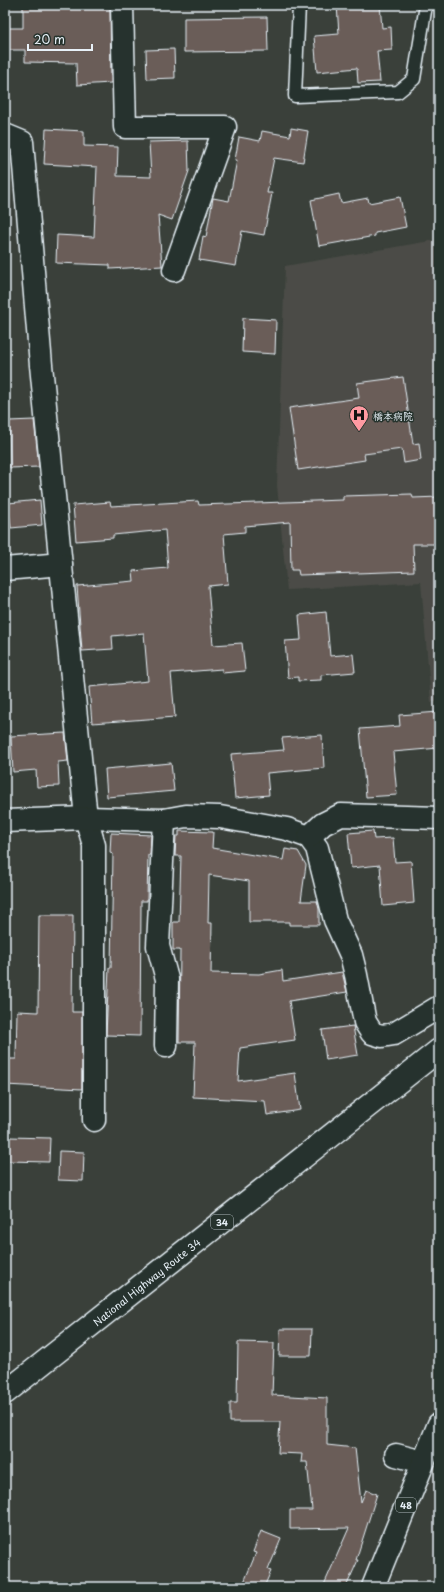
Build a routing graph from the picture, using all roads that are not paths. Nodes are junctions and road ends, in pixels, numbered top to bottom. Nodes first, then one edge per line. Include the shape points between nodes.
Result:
1 (122, 5) edge
2 (299, 5) edge
3 (426, 5) edge
4 (5, 135) edge
5 (174, 270) dead end
6 (61, 564) junction
7 (5, 569) edge
8 (86, 818) junction
9 (439, 818) edge
10 (164, 820) junction
11 (5, 821) edge
12 (309, 837) junction
13 (439, 1007) edge
14 (166, 1046) dead end
15 (439, 1050) edge
16 (94, 1120) dead end
17 (5, 1393) edge
18 (439, 1424) edge
19 (396, 1455) dead end
20 (423, 1462) junction
21 (373, 1587) edge

1 - 5 main road via 125,127 225,127
2 - 3 lane via 295,96 398,92 414,79
4 - 6 main road via 22,142
6 - 7 main road
6 - 8 main road
8 - 10 main road
8 - 11 main road
8 - 16 main road via 94,844
9 - 12 main road via 342,815 323,824
10 - 12 main road via 186,816 220,817 287,829
10 - 14 main road via 158,946 167,979
12 - 13 main road via 317,848 335,920 351,955 365,1022 372,1034 394,1034
15 - 17 main road, National Highway Route 34 / 34
18 - 20 main road, 48
19 - 20 main road
20 - 21 main road, 48

